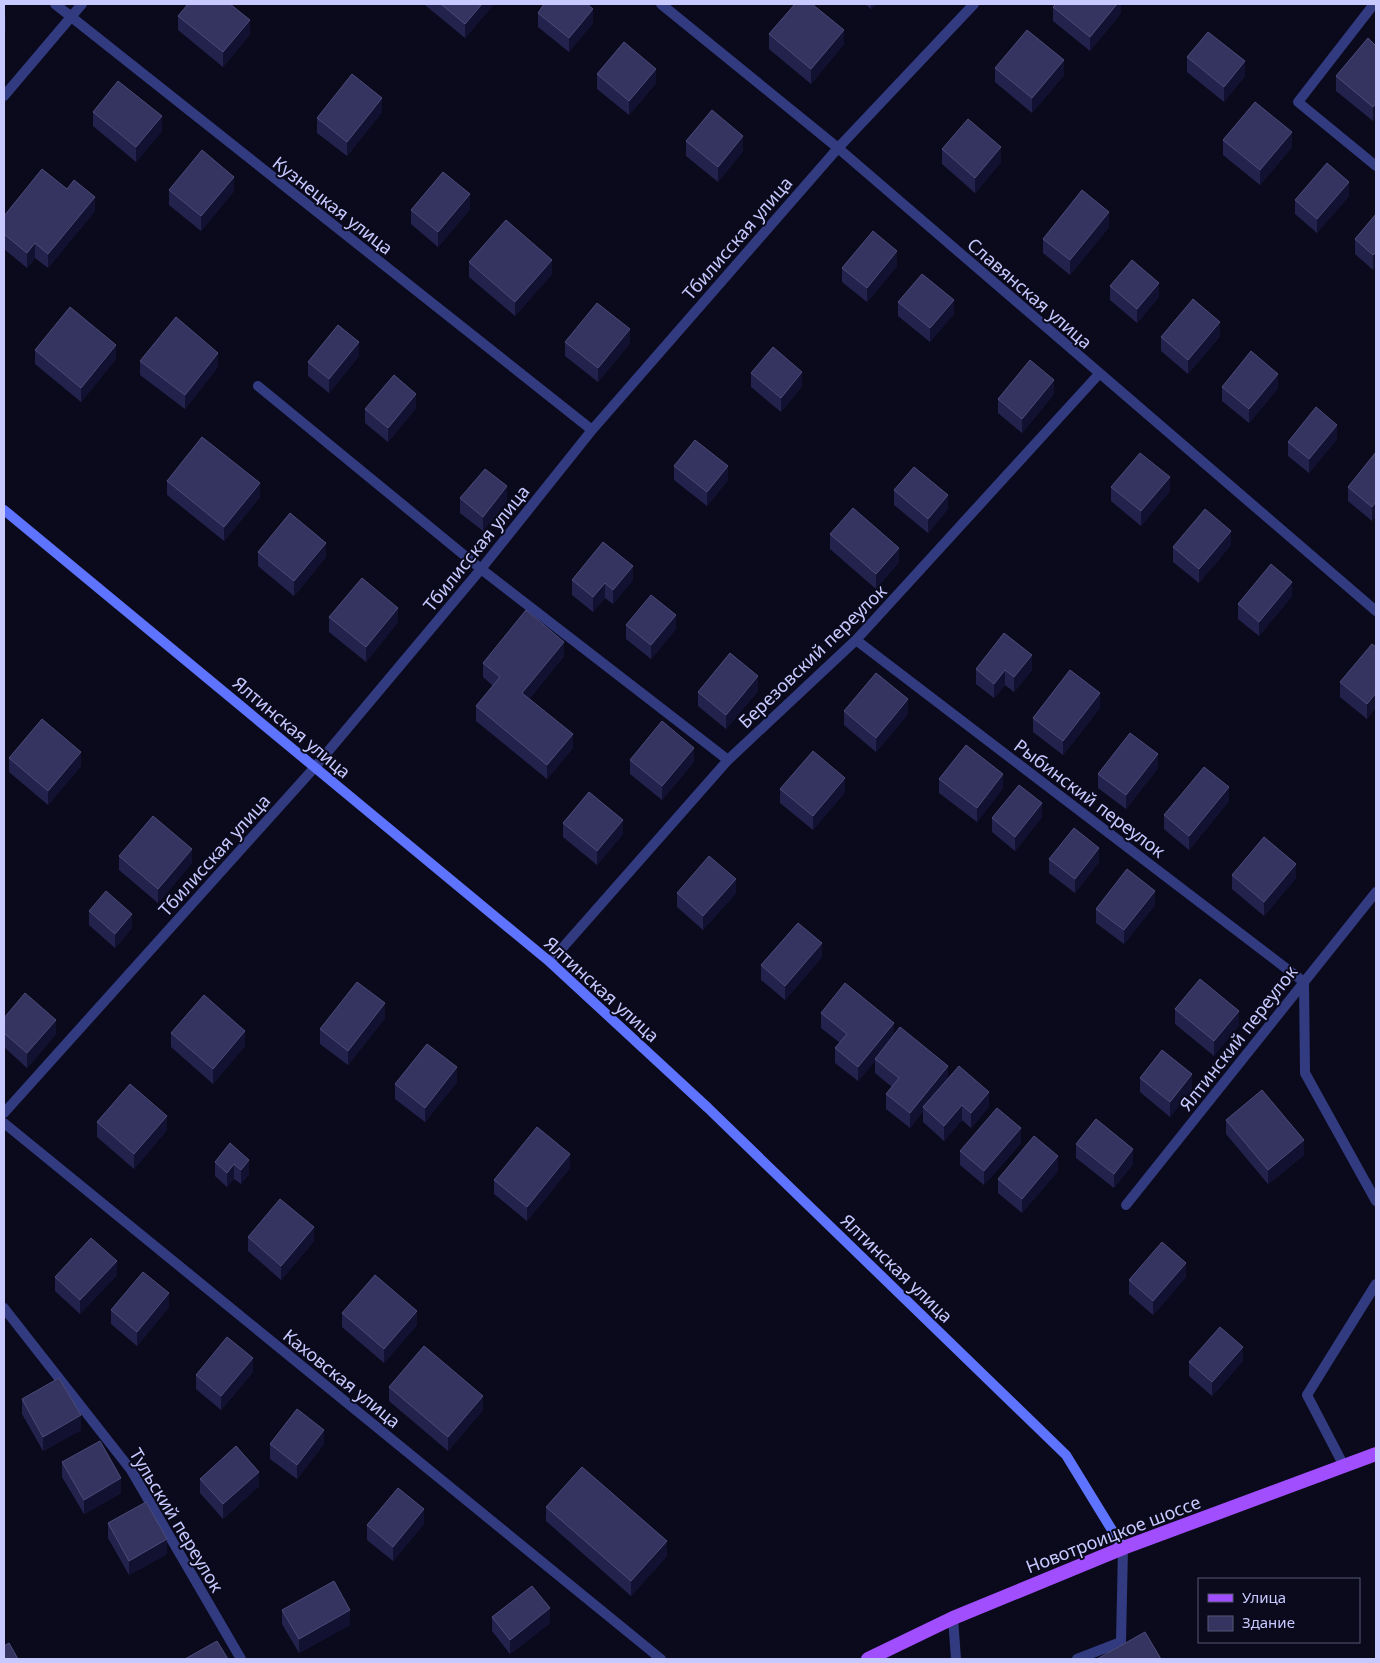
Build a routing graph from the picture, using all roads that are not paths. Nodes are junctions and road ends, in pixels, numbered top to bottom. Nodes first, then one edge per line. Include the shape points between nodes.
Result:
1 (55, 4) edge
2 (82, 4) edge
3 (661, 4) edge
4 (974, 4) edge
5 (1374, 4) edge
6 (71, 17) junction
7 (4, 96) edge
8 (838, 148) junction
9 (1376, 166) edge
10 (1099, 374) junction
11 (258, 386) dead end
12 (592, 430) junction
13 (4, 510) edge
14 (481, 569) junction
15 (1376, 611) edge
16 (856, 640) junction
17 (728, 760) junction
18 (315, 767) junction
19 (1376, 892) edge
20 (550, 962) junction
21 (1304, 982) junction
22 (4, 1113) edge
23 (4, 1122) edge
24 (1376, 1201) edge
25 (1126, 1206) dead end
26 (1376, 1284) edge
27 (4, 1308) edge
28 (1376, 1454) edge
29 (1344, 1466) junction
30 (1123, 1548) junction
31 (953, 1618) junction
32 (242, 1659) edge
33 (660, 1659) edge
34 (868, 1659) edge
35 (956, 1659) edge
36 (1077, 1659) edge

1 - 6 street, Кузнецкая улица
2 - 6 street
3 - 8 street, Славянская улица
4 - 8 street, Тбилисская улица
5 - 9 street via 1298,102
6 - 7 street
6 - 12 street, Кузнецкая улица
8 - 10 street, Славянская улица
8 - 12 street, Тбилисская улица
10 - 15 street, Славянская улица
10 - 16 street, Березовский переулок
11 - 14 street
12 - 14 street, Тбилисская улица
13 - 18 main road, Ялтинская улица
14 - 17 street
14 - 18 street, Тбилисская улица
16 - 17 street, Березовский переулок
16 - 21 street, Рыбинский переулок
17 - 20 street, Березовский переулок
18 - 20 main road, Ялтинская улица
18 - 22 street, Тбилисская улица
19 - 21 street, Ялтинский переулок
20 - 30 main road, Ялтинская улица via 708,1108 1066,1455
21 - 24 street via 1305,1073
21 - 25 street, Ялтинский переулок
23 - 33 street, Каховская улица
26 - 29 street via 1307,1395
27 - 32 street, Тульский переулок via 131,1470
28 - 29 main road, Новотроицкое шоссе
29 - 30 main road, Новотроицкое шоссе
30 - 31 main road, Новотроицкое шоссе
30 - 36 street via 1121,1642
31 - 34 main road, Новотроицкое шоссе
31 - 35 street

